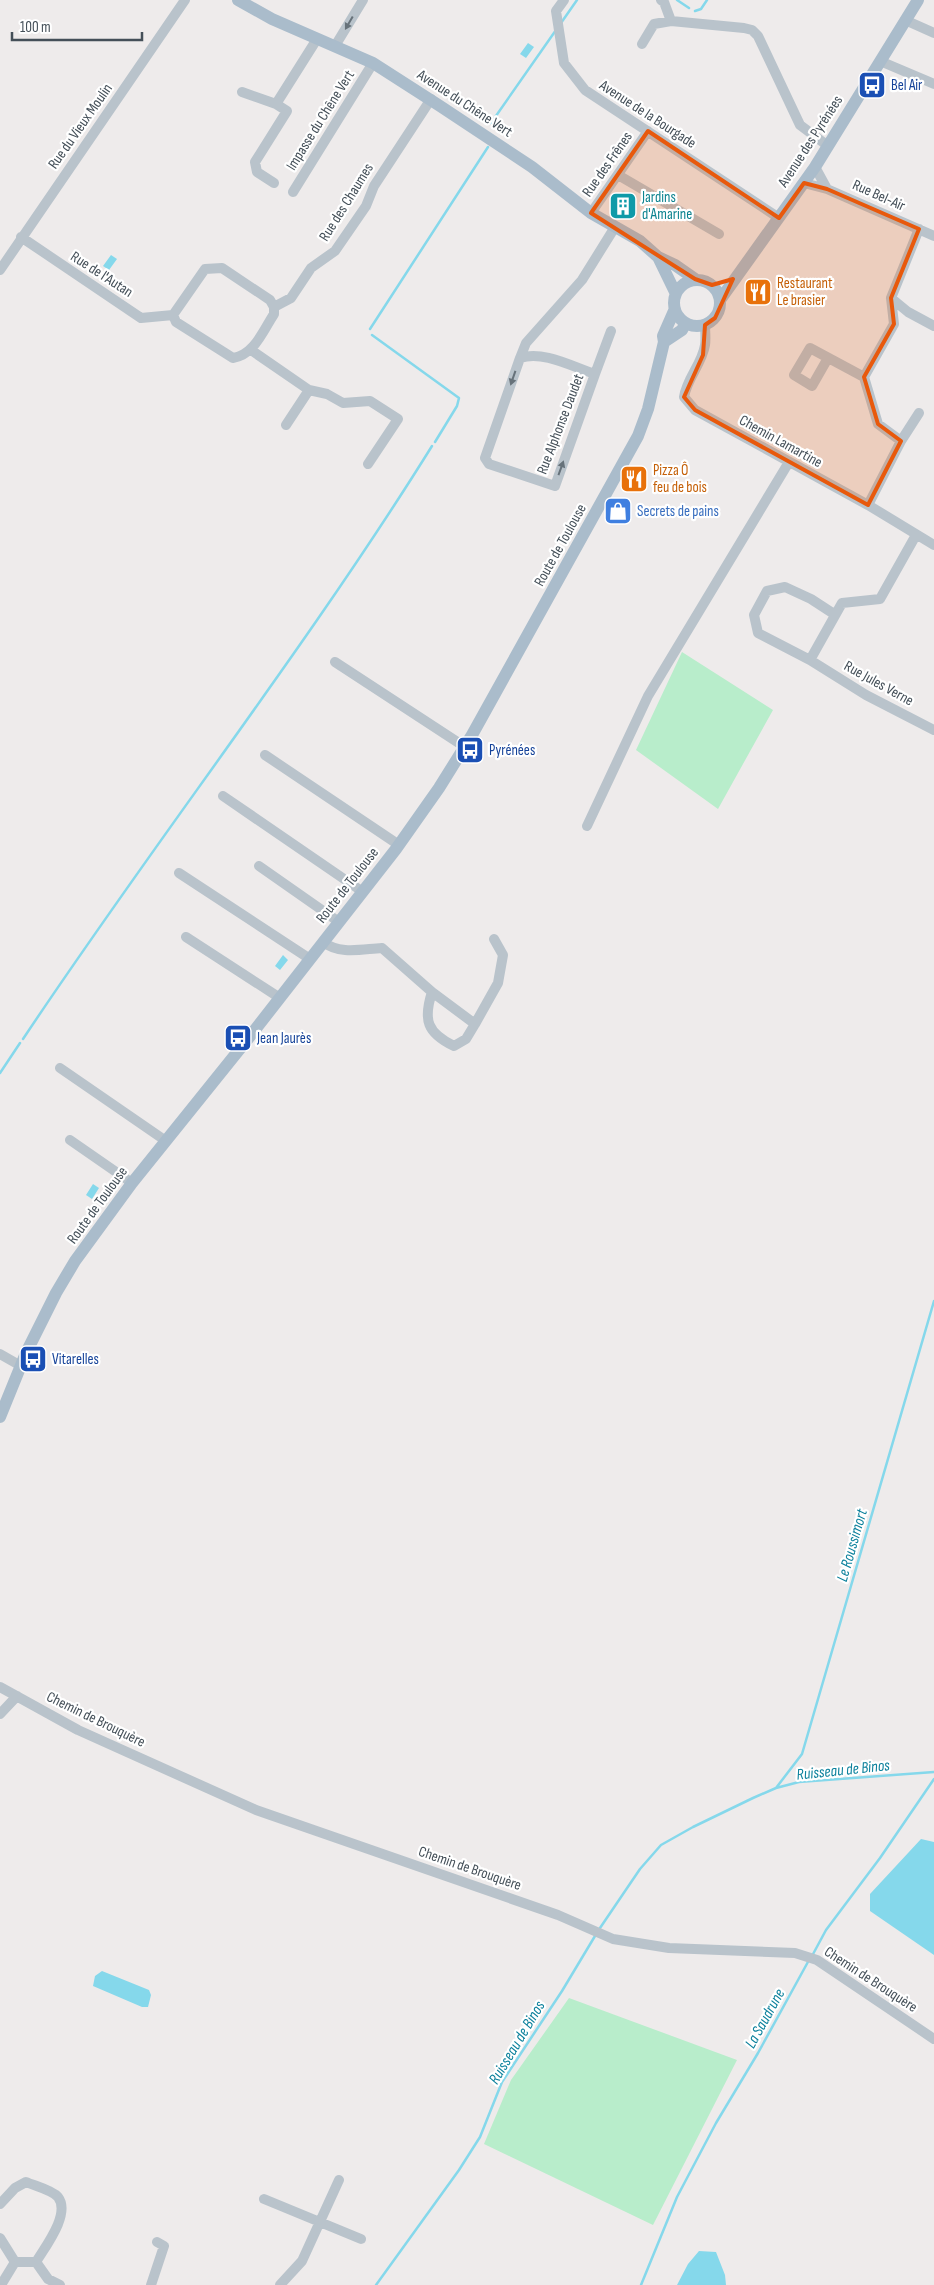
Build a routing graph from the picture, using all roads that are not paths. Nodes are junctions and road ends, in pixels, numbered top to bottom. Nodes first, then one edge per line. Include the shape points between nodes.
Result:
1 (185, 0) edge
2 (238, 0) edge
3 (363, 0) edge
4 (564, 0) edge
5 (661, 0) edge
6 (918, 0) edge
7 (906, 20) junction
8 (671, 21) junction
9 (934, 33) edge
10 (317, 39) junction
11 (642, 44) dead end
12 (335, 46) junction
13 (880, 61) junction
14 (374, 63) junction
15 (934, 84) edge
16 (242, 92) dead end
17 (431, 99) junction
18 (276, 104) junction
19 (648, 131) junction
20 (828, 146) junction
21 (815, 167) junction
22 (618, 175) junction
23 (274, 183) dead end
24 (804, 183) junction
25 (827, 189) junction
26 (293, 192) dead end
27 (591, 213) junction
28 (779, 218) junction
29 (615, 227) junction
30 (919, 230) junction
31 (719, 234) dead end
32 (934, 236) edge
33 (21, 237) junction
34 (658, 257) junction
35 (0, 270) edge
36 (741, 270) junction
37 (695, 279) junction
38 (712, 285) junction
39 (676, 292) junction
40 (891, 298) junction
41 (720, 300) junction
42 (274, 307) junction
43 (674, 311) junction
44 (173, 315) junction
45 (685, 324) junction
46 (705, 325) junction
47 (934, 326) edge
48 (611, 331) dead end
49 (533, 334) junction
50 (664, 342) junction
51 (251, 350) junction
52 (540, 356) junction
53 (520, 358) junction
54 (828, 358) dead end
55 (595, 374) junction
56 (864, 377) junction
57 (309, 390) junction
58 (919, 412) dead end
59 (286, 425) dead end
60 (900, 441) junction
61 (788, 462) junction
62 (368, 464) dead end
63 (868, 505) junction
64 (916, 536) junction
65 (934, 545) edge
66 (834, 614) junction
67 (810, 660) junction
68 (335, 662) dead end
69 (934, 730) edge
70 (465, 747) junction
71 (265, 755) dead end
72 (223, 796) dead end
73 (587, 826) dead end
74 (399, 845) junction
75 (259, 866) dead end
76 (179, 873) dead end
77 (363, 892) junction
78 (338, 922) junction
79 (186, 937) dead end
80 (494, 939) dead end
81 (323, 942) junction
82 (310, 959) junction
83 (432, 992) junction
84 (280, 998) junction
85 (475, 1024) junction
86 (60, 1068) dead end
87 (70, 1140) dead end
88 (166, 1141) junction
89 (132, 1183) junction
90 (0, 1354) edge
91 (21, 1366) junction
92 (0, 1417) edge
93 (0, 1687) edge
94 (17, 1696) junction
95 (0, 1714) edge
96 (934, 2039) edge
97 (339, 2180) dead end
98 (264, 2199) dead end
99 (0, 2204) edge
100 (319, 2222) junction
101 (0, 2238) edge
102 (361, 2239) dead end
103 (157, 2242) dead end
104 (15, 2262) junction
105 (36, 2262) junction
106 (1, 2285) edge
107 (60, 2285) edge
108 (151, 2285) edge
109 (280, 2285) edge

1 - 33 street, Rue du Vieux Moulin
2 - 10 main road, Avenue du Chêne Vert
3 -> 12 street
4 - 19 street, Avenue de la Bourgade via 556,11 564,64 585,90
5 - 8 street
6 - 7 main road, Avenue des Pyrénées
7 - 9 street
7 - 13 main road, Avenue des Pyrénées
8 - 11 street via 654,24
8 - 20 street via 752,30 758,36 800,126
10 - 12 main road, Avenue du Chêne Vert
10 - 18 street
12 - 14 main road, Avenue du Chêne Vert
13 - 15 street
13 - 20 main road, Avenue des Pyrénées
14 - 17 main road, Avenue du Chêne Vert
14 - 26 street, Impasse du Chêne Vert
16 - 18 street
17 - 27 main road, Avenue du Chêne Vert via 532,167
17 - 42 street, Rue des Chaumes via 335,251 311,268 291,298
18 - 23 street, Impasse du Chêne Vert via 287,112 255,162 257,172
19 - 22 street, Rue des Frênes
19 - 28 street, Avenue de la Bourgade
20 - 21 main road, Avenue des Pyrénées
21 - 24 main road, Avenue des Pyrénées
21 - 25 street
22 - 27 street, Rue des Frênes
22 - 31 street, Rue des Frênes
24 - 25 street, Rue Bel-Air
24 - 28 main road, Avenue des Pyrénées
25 - 30 street, Rue Bel-Air
27 - 29 main road, Avenue du Chêne Vert
28 - 36 main road, Avenue des Pyrénées
29 - 34 main road, Avenue du Chêne Vert via 640,241
29 - 49 street, Rue Alphonse Daudet via 582,280
30 - 32 street, Rue Bel-Air
30 - 40 street
33 - 35 street, Rue du Vieux Moulin
33 - 44 street, Rue de l'Autan via 141,318
34 - 37 main road, Avenue du Chêne Vert
34 - 39 main road, Avenue du Chêne Vert
36 - 38 main road, Avenue des Pyrénées
36 - 41 main road, Avenue des Pyrénées
37 - 38 main road
37 - 39 main road via 687,281
38 - 41 main road
39 - 43 main road
40 - 47 street
40 - 56 street via 894,324
41 - 46 main road via 715,318
42 - 44 street via 270,300 222,268 205,269
42 - 51 street via 274,314
43 - 45 main road
43 - 50 main road, Route de Toulouse
44 - 51 street via 176,322 233,358 242,357
45 - 46 main road
45 - 50 main road via 682,330
46 - 61 street, Chemin Lamartine via 706,344 684,397 695,410
48 - 55 street, Rue Alphonse Daudet
49 - 52 street via 534,350
49 - 53 street, Rue Alphonse Daudet
50 - 70 main road, Route de Toulouse via 638,436
51 - 57 street
52 - 53 street, Rue Alphonse Daudet via 530,354
52 - 55 street, Rue Alphonse Daudet
53 -> 55 street, Rue Alphonse Daudet via 485,458 489,464 555,486
54 - 56 street
56 - 60 street via 878,424
57 - 59 street
57 - 62 street via 327,394 343,403 370,400 398,419
58 - 60 street
60 - 63 street
61 - 63 street, Chemin Lamartine
61 - 73 street via 648,696
63 - 64 street, Chemin Lamartine
64 - 65 street, Chemin Lamartine
64 - 66 street via 880,599 842,603
66 - 67 street
66 - 67 street, Rue Jules Verne via 785,587 767,591 754,615 758,633
67 - 69 street, Rue Jules Verne
68 - 70 street
70 - 74 main road, Route de Toulouse
71 - 74 street
72 - 77 street
74 - 77 main road, Route de Toulouse
75 - 78 street
76 - 82 street
77 - 78 main road, Route de Toulouse
78 - 81 main road, Route de Toulouse
79 - 84 street
80 - 85 street via 503,955 498,983
81 - 82 main road, Route de Toulouse
81 - 83 street via 343,950 382,948
82 - 84 main road, Route de Toulouse
83 - 85 street
83 - 85 street via 427,1006 427,1022 439,1038 454,1046 466,1039
84 - 88 main road, Route de Toulouse
86 - 88 street
87 - 89 street
88 - 89 main road, Route de Toulouse
89 - 91 main road, Route de Toulouse via 75,1261
90 - 91 street
91 - 92 main road, Route de Toulouse
93 - 94 street, Chemin de Brouquère
94 - 95 street
94 - 96 street, Chemin de Brouquère via 78,1730 256,1810 558,1915 613,1939 669,1948 795,1953 817,1960
97 - 100 street
98 - 100 street
99 - 105 street via 26,2182 57,2196 62,2205 59,2224
100 - 102 street
100 - 109 street via 302,2261
101 - 104 street
103 - 108 street via 164,2246
104 - 105 street
104 - 106 street
105 - 107 street via 48,2279

